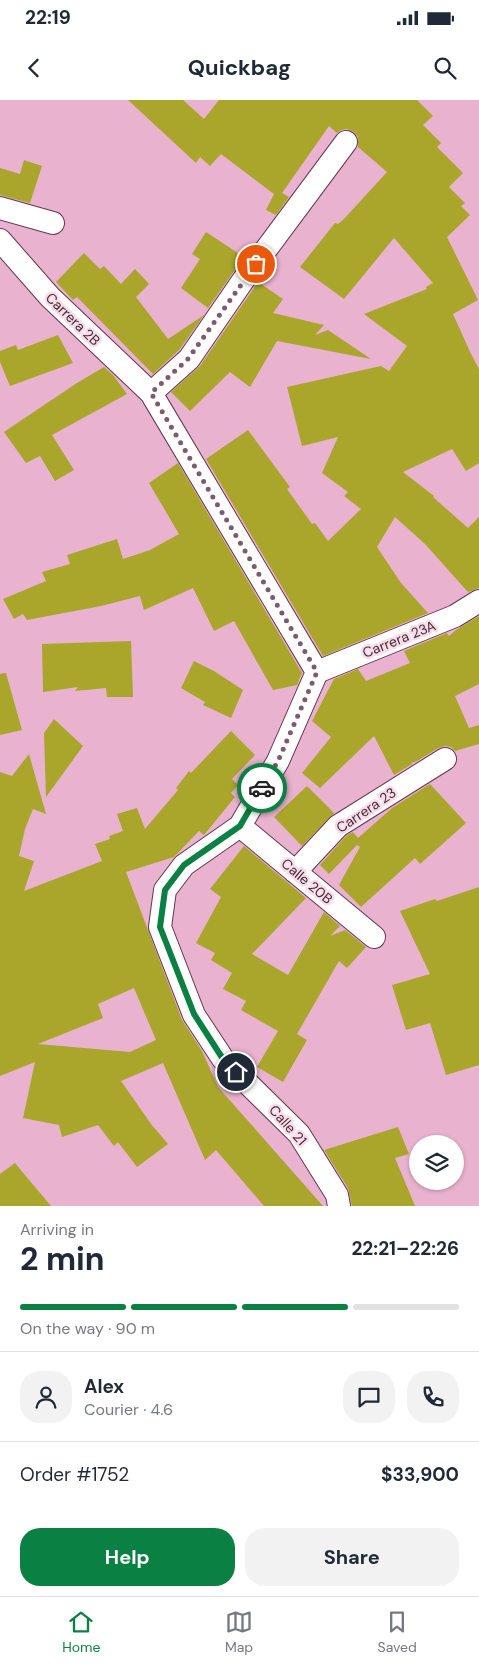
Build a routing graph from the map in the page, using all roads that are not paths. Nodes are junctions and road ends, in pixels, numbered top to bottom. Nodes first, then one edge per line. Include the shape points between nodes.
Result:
1 (346, 142) dead end
2 (0, 208) edge
3 (53, 223) dead end
4 (0, 240) edge
5 (151, 393) junction
6 (479, 600) edge
7 (317, 672) junction
8 (445, 759) dead end
9 (240, 826) junction
10 (295, 872) junction
11 (374, 937) dead end
12 (340, 1206) edge

1 - 5 street via 188,359
2 - 3 street
4 - 5 street, Carrera 2B via 50,297
5 - 7 street
6 - 7 street, Carrera 23A via 455,616
7 - 9 street via 278,761
8 - 10 street, Carrera 23 via 338,826
9 - 10 street, Calle 20B
9 - 12 street, Calle 21 via 184,865 165,890 160,927 194,1014 223,1059 299,1134 337,1195
10 - 11 street, Calle 20B

